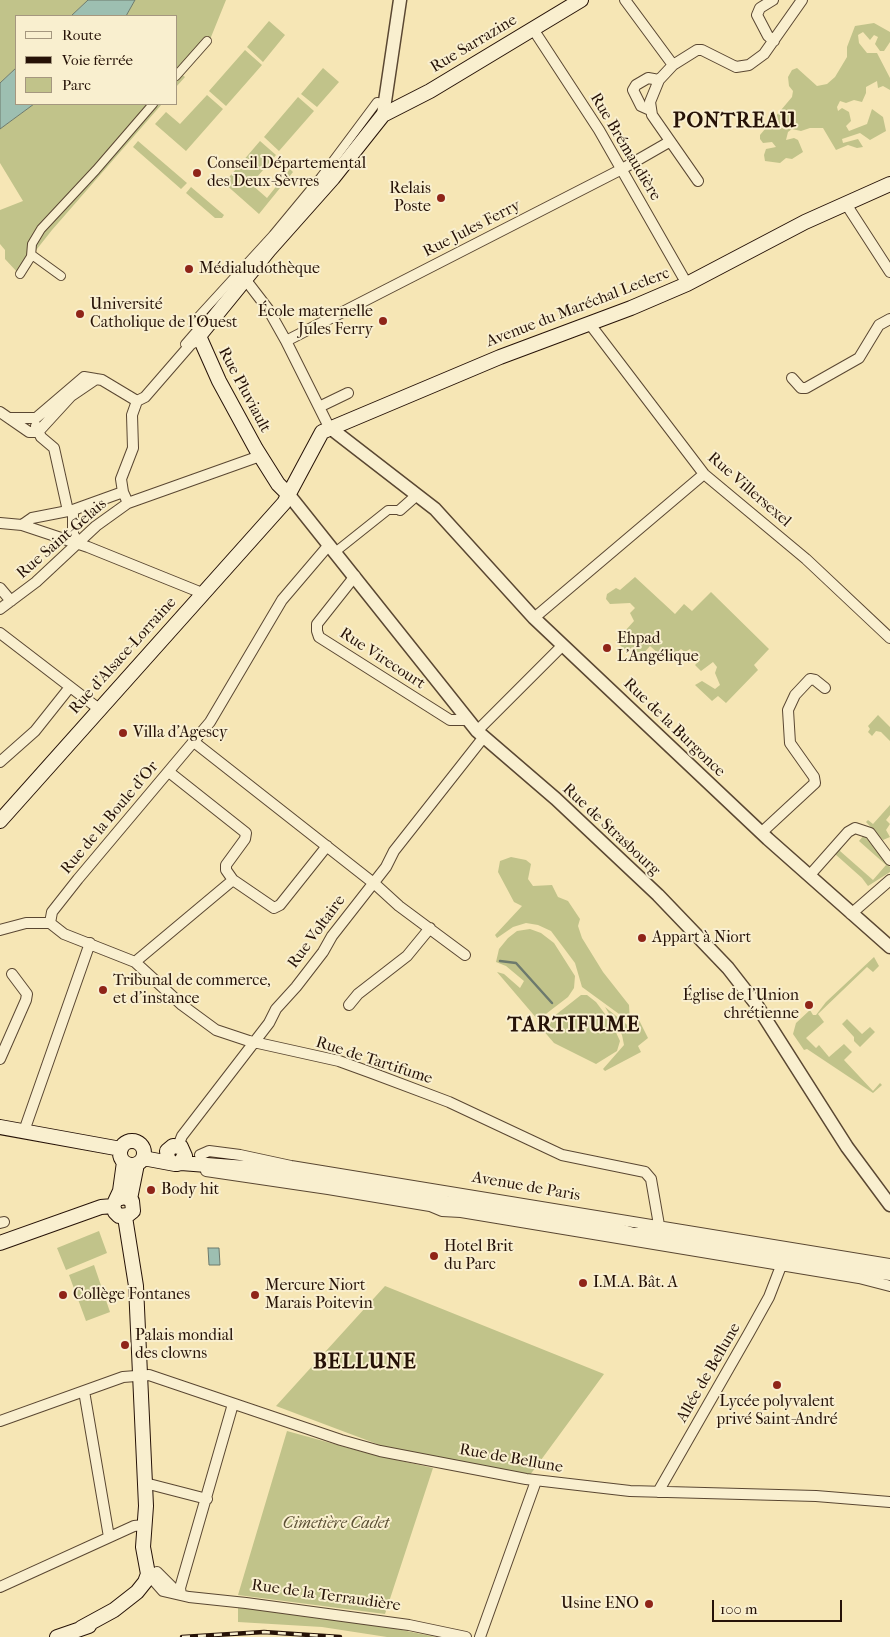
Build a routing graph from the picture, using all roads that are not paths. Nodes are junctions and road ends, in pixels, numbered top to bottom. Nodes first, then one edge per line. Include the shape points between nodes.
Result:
1 (400, 0) edge
2 (581, 0) edge
3 (626, 0) edge
4 (773, 0) edge
5 (802, 0) edge
6 (533, 29) junction
7 (207, 41) dead end
8 (774, 41) junction
9 (672, 65) junction
10 (178, 74) edge
11 (659, 80) junction
12 (152, 105) edge
13 (384, 109) junction
14 (650, 110) junction
15 (669, 142) junction
16 (622, 169) junction
17 (698, 181) dead end
18 (890, 184) edge
19 (846, 204) junction
20 (30, 256) junction
21 (890, 272) edge
22 (20, 274) dead end
23 (248, 275) junction
24 (61, 276) dead end
25 (687, 284) junction
26 (890, 319) edge
27 (589, 323) junction
28 (198, 340) junction
29 (286, 341) junction
30 (185, 344) dead end
31 (96, 378) junction
32 (792, 378) dead end
33 (348, 393) dead end
34 (137, 401) junction
35 (319, 407) junction
36 (0, 412) edge
37 (11, 418) junction
38 (36, 418) junction
39 (329, 427) junction
40 (38, 432) junction
41 (260, 456) junction
42 (704, 474) junction
43 (278, 484) junction
44 (123, 492) junction
45 (289, 495) junction
46 (417, 495) junction
47 (128, 503) junction
48 (400, 510) joint
49 (70, 511) junction
50 (272, 514) junction
51 (0, 523) edge
52 (22, 525) junction
53 (78, 543) junction
54 (331, 549) junction
55 (355, 576) junction
56 (0, 588) edge
57 (202, 593) junction
58 (11, 601) junction
59 (0, 609) edge
60 (534, 618) junction
61 (0, 633) edge
62 (890, 638) edge
63 (563, 645) junction
64 (70, 687) junction
65 (825, 688) dead end
66 (99, 709) junction
67 (468, 720) junction
68 (480, 735) junction
69 (194, 742) junction
70 (0, 762) edge
71 (169, 772) junction
72 (0, 821) edge
73 (761, 833) junction
74 (327, 846) junction
75 (890, 860) edge
76 (809, 876) junction
77 (233, 880) junction
78 (890, 880) edge
79 (373, 882) junction
80 (851, 914) junction
81 (50, 923) junction
82 (430, 928) junction
83 (0, 930) edge
84 (90, 943) junction
85 (890, 947) edge
86 (465, 955) dead end
87 (135, 962) junction
88 (12, 974) dead end
89 (349, 1006) dead end
90 (254, 1041) junction
91 (0, 1059) edge
92 (0, 1127) edge
93 (24, 1131) junction
94 (121, 1148) junction
95 (200, 1155) junction
96 (177, 1156) junction
97 (136, 1157) junction
98 (261, 1174) junction
99 (326, 1185) junction
100 (120, 1202) junction
101 (890, 1205) edge
102 (471, 1208) junction
103 (657, 1232) junction
104 (0, 1243) edge
105 (755, 1253) junction
106 (768, 1264) junction
107 (890, 1264) edge
108 (781, 1266) junction
109 (848, 1268) junction
110 (890, 1273) edge
111 (890, 1280) edge
112 (890, 1286) edge
113 (139, 1374) junction
114 (84, 1390) junction
115 (233, 1404) junction
116 (0, 1421) edge
117 (536, 1481) junction
118 (145, 1483) junction
119 (658, 1492) junction
120 (206, 1499) junction
121 (890, 1502) edge
122 (146, 1506) junction
123 (144, 1525) junction
124 (109, 1537) junction
125 (153, 1576) junction
126 (0, 1586) edge
127 (181, 1595) junction
128 (57, 1637) edge
129 (466, 1637) edge
130 (480, 1637) edge

1 - 13 street
2 - 6 main road, Rue Sarrazine
3 - 9 street
4 - 8 street via 760,8 758,15
5 - 8 street
6 - 13 main road, Rue Sarrazine via 430,91
6 - 16 street, Rue Brémaudière
7 - 10 street
8 - 9 street via 759,59 744,67 736,67 702,50
9 - 11 street
11 - 14 street
11 - 14 street via 648,78 633,90 641,106
12 - 20 street via 47,222 35,238
13 - 23 main road via 333,178
13 - 30 street via 378,102 198,317 193,324 198,329
14 - 15 street
15 - 16 street, Rue Jules Ferry
15 - 17 street
16 - 25 street, Rue Brémaudière
16 - 29 street, Rue Jules Ferry
18 - 19 main road, Avenue du Maréchal Leclerc
19 - 21 street
19 - 25 main road, Avenue du Maréchal Leclerc
20 - 22 street
20 - 24 street via 36,256
23 - 28 main road
23 - 29 street
25 - 27 main road, Avenue du Maréchal Leclerc
26 - 32 street via 880,325 859,358 806,388 796,385
27 - 39 main road, Avenue du Maréchal Leclerc
27 - 42 street, Rue Villersexel
28 - 34 street
28 - 41 main road, Rue Pluviault
29 - 35 street
31 - 34 street
31 - 38 street via 81,380
31 - 40 street via 71,396
33 - 35 street
34 - 44 street via 132,415 133,448 122,479
35 - 39 street
36 - 37 street
37 - 38 street
37 - 40 street via 28,432
38 - 40 street
39 - 45 main road, Rue d'Alsace-Lorraine via 322,432
39 - 46 street, Rue de la Burgonce
40 - 49 street via 54,448
41 - 43 main road, Rue Pluviault
41 - 47 street, Rue Saint-Gelais
42 - 60 street
42 - 62 street, Rue Villersexel via 806,559
43 - 45 main road, Rue Pluviault
43 - 50 main road
44 - 47 street
44 - 49 street
45 - 50 main road, Rue d'Alsace-Lorraine
45 - 54 street, Rue de Strasbourg
46 - 48 street
46 - 60 street, Rue de la Burgonce via 443,517
47 - 53 street, Rue Saint-Gelais
48 - 54 street via 388,510
49 - 52 street via 32,518
49 - 53 street via 73,534
50 - 57 main road, Rue d'Alsace-Lorraine
51 - 52 street
52 - 53 street
53 - 57 street
53 - 58 street, Rue Saint-Gelais
54 - 55 street, Rue de Strasbourg
54 - 69 street, Rue de la Boule d'Or via 282,600 228,692
55 - 67 street, Rue de Strasbourg
55 - 67 street, Rue Virecourt via 317,624 316,631 450,720
56 - 58 street
57 - 66 main road, Rue d'Alsace-Lorraine
58 - 59 street, Rue Saint-Gelais
60 - 63 street, Rue de la Burgonce
61 - 64 street
63 - 68 street, Rue Voltaire
63 - 73 street, Rue de la Burgonce
64 - 66 street
64 - 70 street via 35,731
65 - 73 street via 810,679 795,695 788,710 790,743 815,783
66 - 72 main road, Rue d'Alsace-Lorraine
67 - 68 street, Rue de Strasbourg
68 - 79 street, Rue Voltaire
68 - 101 street, Rue de Strasbourg via 556,799 658,895 728,968 756,1004 847,1147
69 - 71 street, Rue de la Boule d'Or
69 - 74 street
71 - 77 street via 246,833 226,865
71 - 81 street, Rue de la Boule d'Or via 78,879 52,912
73 - 76 street, Rue de la Burgonce
74 - 77 street via 277,908 270,907
74 - 79 street
75 - 76 street via 870,833 855,828
76 - 80 street, Rue de la Burgonce
77 - 87 street
78 - 80 street
79 - 82 street
79 - 90 street, Rue Voltaire
80 - 85 street, Rue de la Burgonce
81 - 83 street via 26,923
81 - 84 street, Rue de Tartifume via 64,934
82 - 86 street
82 - 89 street via 407,956 358,994
84 - 87 street, Rue de Tartifume
84 - 93 street
87 - 90 street, Rue de Tartifume via 208,1026
88 - 91 street via 27,994
90 - 96 street, Rue Voltaire via 182,1136
90 - 103 street, Rue de Tartifume via 372,1072 449,1102 562,1155 645,1172 651,1179
92 - 93 main road
93 - 94 main road
94 - 97 main road via 120,1156
94 - 97 main road, Avenue de Paris via 130,1141
95 - 96 main road, Avenue de Paris
95 - 98 main road, Avenue de Paris via 239,1162
95 - 103 street, Avenue de Paris via 209,1151 240,1155 448,1190 616,1220
96 - 97 main road, Avenue de Paris
96 - 98 main road, Avenue de Paris
97 - 100 main road
98 - 99 street, Avenue de Paris
98 - 99 main road, Avenue de Paris via 277,1172
99 - 102 main road, Avenue de Paris via 430,1198
99 - 102 street, Avenue de Paris via 442,1211
100 - 104 main road
100 - 113 main road via 117,1214 125,1217 136,1286
102 - 103 main road, Avenue de Paris via 613,1229 633,1235
102 - 106 street, Avenue de Paris
103 - 105 main road, Avenue de Paris
103 - 109 street, Avenue de Paris via 685,1232
105 - 106 street
105 - 109 main road, Avenue de Paris
106 - 108 street, Avenue de Paris
107 - 109 street, Avenue de Paris
108 - 109 street, Avenue de Paris
108 - 119 street, Allée de Bellune via 769,1297
109 - 110 main road, Avenue de Paris
109 - 111 main road, Avenue de Paris
109 - 112 street, Avenue de Paris
113 - 114 street
113 - 115 street, Rue de Bellune via 154,1376
113 - 118 main road
114 - 116 street
114 - 124 street
115 - 117 street, Rue de Bellune via 380,1451
115 - 120 street
117 - 119 street, Rue de Bellune
117 - 130 street
118 - 120 street
118 - 122 main road
119 - 121 street, Rue de Bellune via 816,1496
120 - 127 street via 180,1588
122 - 123 main road
122 - 125 main road
123 - 124 street
123 - 125 main road via 143,1547
124 - 126 street
125 - 127 street, Rue de la Terraudière via 163,1591
125 - 128 main road via 141,1600 115,1619
127 - 129 street, Rue de la Terraudière via 409,1625

